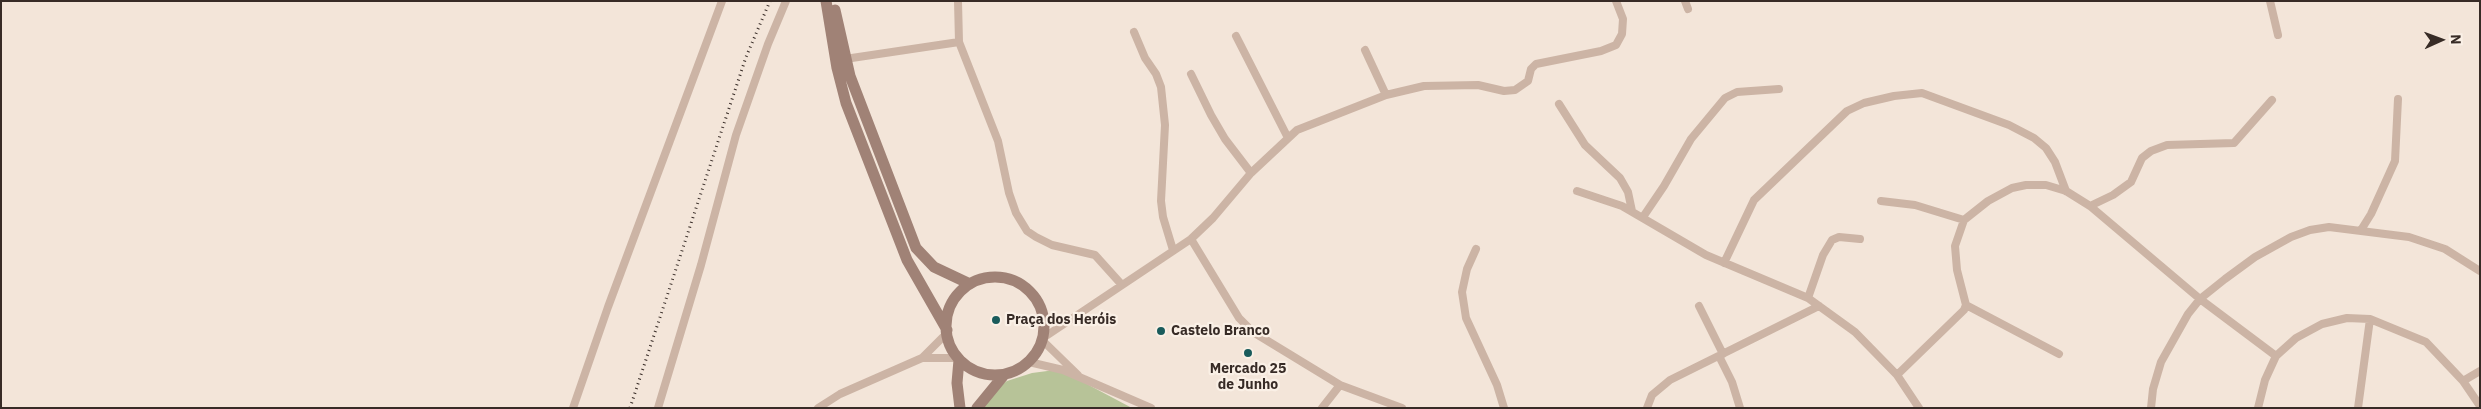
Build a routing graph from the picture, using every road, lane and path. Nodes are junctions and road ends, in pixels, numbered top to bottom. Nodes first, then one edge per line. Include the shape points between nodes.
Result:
1 (722, 1) edge
2 (786, 1) edge
3 (826, 1) edge
4 (834, 1) edge
5 (958, 1) edge
6 (1616, 1) edge
7 (2270, 1) edge
8 (1134, 32) dead end
9 (2278, 34) dead end
10 (1236, 36) dead end
11 (960, 42) junction
12 (1366, 50) dead end
13 (845, 59) junction
14 (1191, 74) dead end
15 (1779, 88) dead end
16 (1386, 95) junction
17 (2398, 99) dead end
18 (2272, 100) dead end
19 (1559, 104) dead end
20 (1288, 138) junction
21 (1251, 173) junction
22 (1577, 190) dead end
23 (2066, 190) junction
24 (1881, 201) dead end
25 (2090, 206) junction
26 (1632, 211) junction
27 (1642, 217) junction
28 (1964, 220) junction
29 (2361, 230) junction
30 (1860, 238) dead end
31 (1191, 239) junction
32 (1476, 249) dead end
33 (1173, 250) junction
34 (1724, 263) junction
35 (2480, 271) edge
36 (970, 284) junction
37 (1122, 285) junction
38 (1808, 298) junction
39 (2200, 299) junction
40 (1966, 305) junction
41 (1699, 306) dead end
42 (1819, 306) junction
43 (2370, 320) junction
44 (947, 332) junction
45 (1043, 339) junction
46 (2059, 354) dead end
47 (1721, 355) junction
48 (2276, 356) junction
49 (922, 358) junction
50 (958, 359) junction
51 (1029, 362) junction
52 (2480, 371) edge
53 (1004, 375) junction
54 (1897, 375) junction
55 (1080, 377) junction
56 (2463, 381) junction
57 (1340, 385) junction
58 (2480, 406) edge
59 (573, 408) edge
60 (658, 408) edge
61 (818, 408) edge
62 (960, 408) edge
63 (977, 408) edge
64 (1151, 408) edge
65 (1322, 408) edge
66 (1402, 408) edge
67 (1504, 408) edge
68 (1646, 408) edge
69 (1740, 408) edge
70 (1920, 408) edge
71 (2151, 408) edge
72 (2258, 408) edge
73 (2358, 408) edge

1 - 59 street
2 - 60 street via 736,135
3 - 44 street via 846,103 907,260
4 - 13 street
5 - 11 street
6 - 16 street via 1623,19 1622,34 1616,44 1601,51 1536,64 1528,81 1515,90 1445,85 1424,86
7 - 9 street
8 - 33 street via 1161,87 1165,125 1161,201
10 - 20 street
11 - 13 street
11 - 37 street via 998,141 1016,213 1027,231 1052,244 1095,255
12 - 16 street
13 - 36 street via 916,248 934,267
14 - 21 street via 1214,121
15 - 27 street via 1737,92 1725,98 1691,139
16 - 20 street via 1297,130
17 - 29 street via 2395,161
18 - 25 street via 2234,143 2167,145 2151,151 2142,158 2131,182
19 - 26 street via 1585,145 1620,178 1628,192
20 - 21 street
21 - 31 street
22 - 26 street
23 - 25 street
23 - 28 street via 2046,185 2012,188
23 - 34 street via 2046,148 2010,124 1922,93 1894,96 1847,110 1754,200
24 - 28 street via 1915,205
25 - 39 street
26 - 27 street
27 - 34 street
28 - 40 street via 1955,246
29 - 35 street via 2409,237 2445,249
29 - 39 street via 2329,227 2291,237 2255,257
30 - 38 street via 1832,240 1823,255
31 - 33 street
31 - 57 street via 1239,318 1253,332
32 - 67 street via 1462,292 1466,318
33 - 37 street
34 - 38 street
36 - 44 street via 950,309
36 - 45 street via 1002,277 1018,282 1031,292 1040,306 1044,322
37 - 45 street
38 - 42 street
39 - 48 street
39 - 71 street via 2161,362
40 - 46 street
40 - 54 street
41 - 47 street
42 - 47 street
42 - 54 street via 1855,332
43 - 48 street via 2347,318 2322,324 2296,338
43 - 56 street via 2426,342
43 - 73 street
44 - 49 street
44 - 50 street via 950,346
45 - 51 street
45 - 55 street
47 - 68 street via 1661,386
47 - 69 street
48 - 72 street via 2265,380
49 - 50 street
49 - 61 street via 840,394
50 - 53 street via 972,370
50 - 62 street
51 - 53 street
51 - 55 street
52 - 56 street
53 - 63 street
54 - 70 street
55 - 64 street
56 - 58 street
57 - 65 street
57 - 66 street

